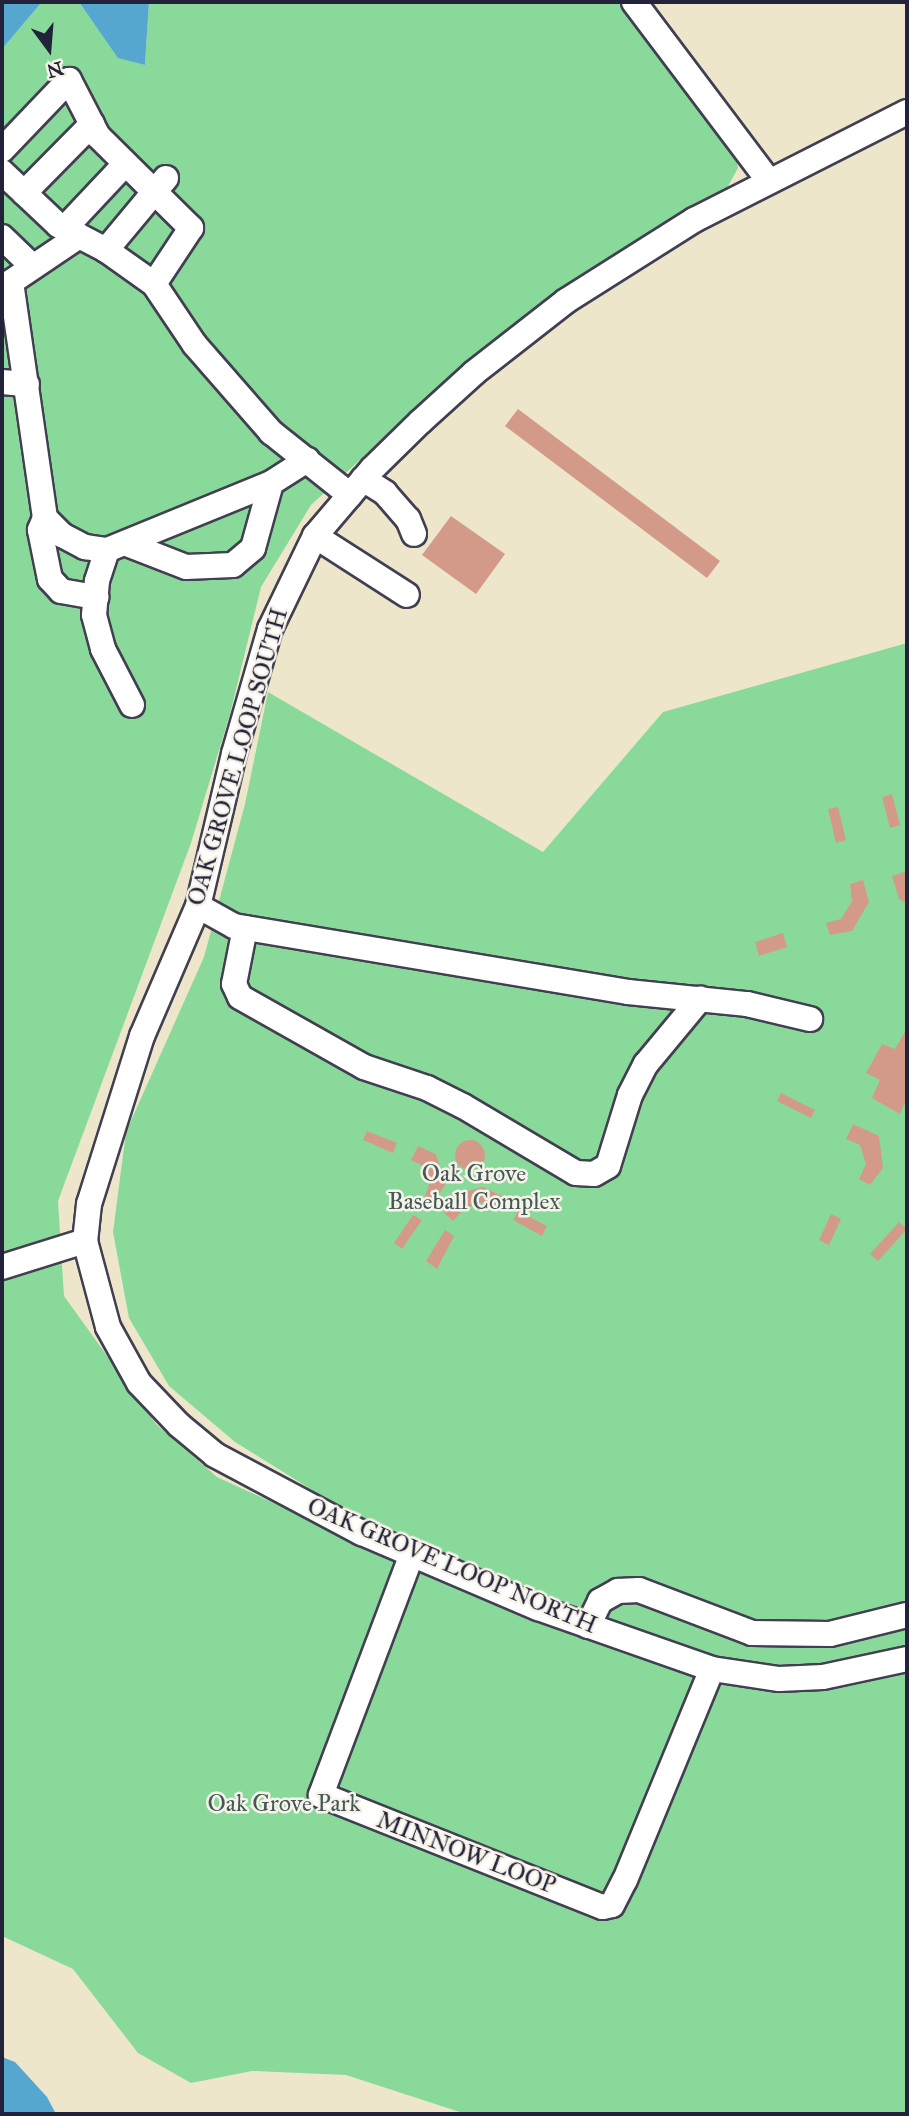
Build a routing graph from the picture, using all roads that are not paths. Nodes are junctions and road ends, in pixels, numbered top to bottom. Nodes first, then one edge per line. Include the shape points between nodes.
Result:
1 (634, 2) edge
2 (658, 2) edge
3 (652, 26) junction
4 (907, 112) edge
5 (92, 124) junction
6 (2, 150) edge
7 (125, 164) junction
8 (2, 172) edge
9 (769, 181) junction
10 (160, 186) junction
11 (24, 193) junction
12 (72, 232) junction
13 (2, 237) edge
14 (106, 250) junction
15 (33, 267) junction
16 (6, 285) edge
17 (154, 285) junction
18 (2, 382) edge
19 (27, 384) junction
20 (307, 460) junction
21 (271, 483) junction
22 (357, 487) junction
23 (45, 518) junction
24 (414, 534) dead end
25 (315, 536) junction
26 (117, 547) junction
27 (407, 595) dead end
28 (96, 597) junction
29 (132, 705) dead end
30 (198, 906) junction
31 (245, 928) junction
32 (700, 999) junction
33 (810, 1019) dead end
34 (85, 1241) junction
35 (2, 1267) edge
36 (412, 1554) junction
37 (907, 1615) edge
38 (588, 1626) junction
39 (907, 1659) edge
40 (712, 1669) junction

1 - 3 street
2 - 3 street
3 - 9 street
4 - 9 street, OAK GROVE LOOP SOUTH
5 - 6 street via 69,80
5 - 7 street
5 - 11 street
7 - 10 street
7 - 12 street
8 - 11 street
9 - 22 street, OAK GROVE LOOP SOUTH via 694,220 566,301 474,373
10 - 14 street
10 - 17 street via 191,228
11 - 12 street
12 - 14 street
12 - 15 street
13 - 15 street
14 - 17 street
15 - 16 street
16 - 19 street
17 - 20 street via 195,345 271,432
18 - 19 street
19 - 23 street
20 - 21 street
20 - 22 street
21 - 26 street
21 - 26 street via 253,548 233,565 186,567
22 - 24 street via 385,494 408,519
22 - 25 street, OAK GROVE LOOP SOUTH
23 - 26 street via 62,535 85,547
23 - 28 street via 40,530 50,579 61,591
25 - 27 street
25 - 30 street, OAK GROVE LOOP SOUTH via 270,629
26 - 28 street
28 - 29 street via 94,615 103,649
30 - 31 street via 220,921
30 - 34 street, OAK GROVE LOOP SOUTH via 142,1036 89,1204
31 - 32 street via 628,992
31 - 32 street via 234,984 240,997 364,1067 427,1088 463,1106 576,1173 594,1174 608,1166 630,1095 646,1065
32 - 33 street
34 - 35 street
34 - 36 street, OAK GROVE LOOP NORTH via 108,1326 139,1383 179,1425 215,1455 268,1485
36 - 38 street, OAK GROVE LOOP NORTH
36 - 40 street, MINNOW LOOP via 321,1795 603,1907 612,1905 625,1880
37 - 38 street via 830,1634 752,1633 639,1590 618,1591 600,1601
38 - 40 street, OAK GROVE LOOP NORTH
39 - 40 street, OAK GROVE LOOP NORTH via 823,1677 779,1679

